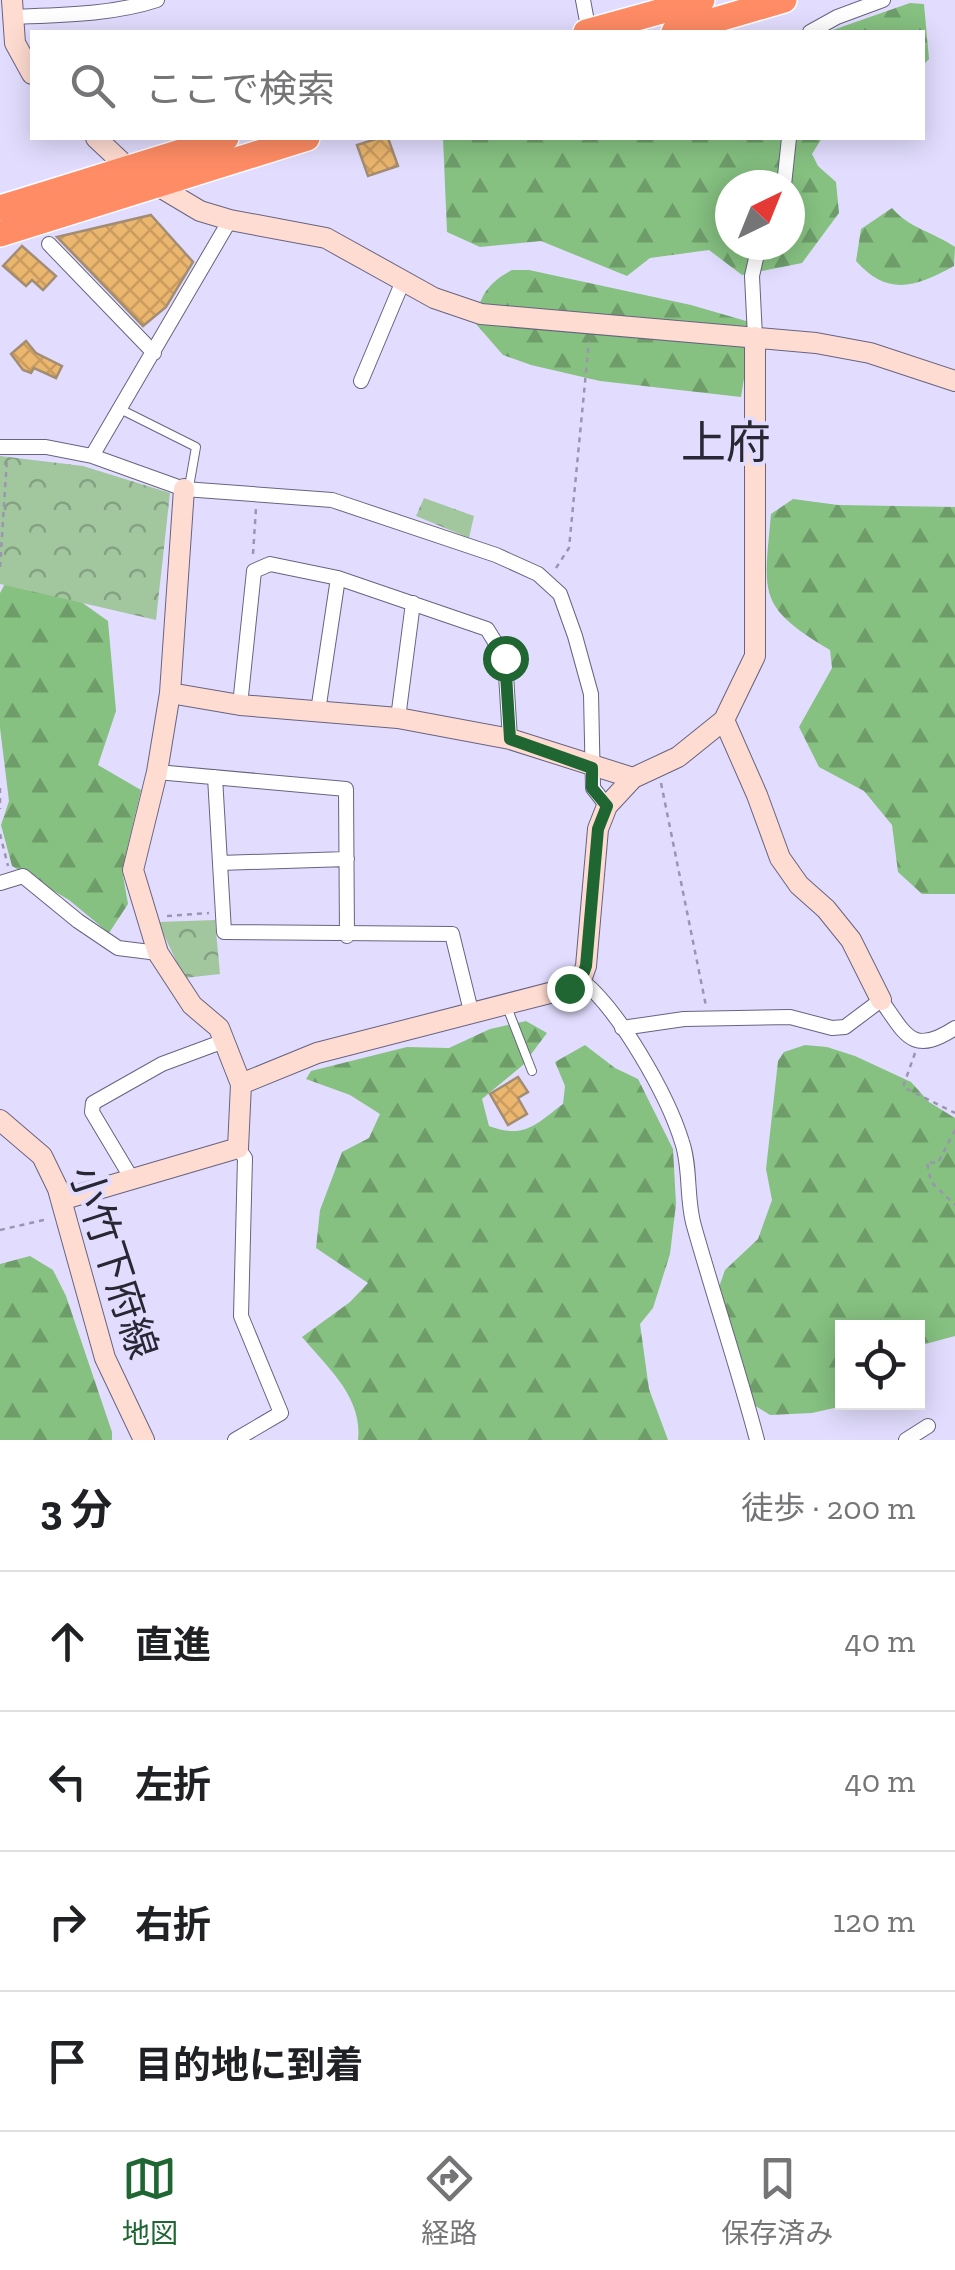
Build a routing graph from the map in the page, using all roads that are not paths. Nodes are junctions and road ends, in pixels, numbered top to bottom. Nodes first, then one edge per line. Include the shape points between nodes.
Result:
1 (157, 0) edge
2 (583, 0) edge
3 (702, 0) edge
4 (784, 0) edge
5 (883, 0) edge
6 (12, 9) edge
7 (588, 30) edge
8 (595, 30) edge
9 (681, 30) edge
10 (814, 30) edge
11 (30, 70) edge
12 (98, 140) edge
13 (219, 140) edge
14 (301, 140) edge
15 (789, 140) edge
16 (128, 168) junction
17 (786, 170) edge
18 (160, 184) junction
19 (0, 208) edge
20 (230, 220) junction
21 (0, 234) edge
22 (48, 244) dead end
23 (756, 260) edge
24 (403, 281) junction
25 (755, 337) junction
26 (154, 353) junction
27 (955, 381) edge
28 (361, 382) dead end
29 (120, 409) junction
30 (4, 447) edge
31 (92, 456) junction
32 (186, 490) junction
33 (338, 578) junction
34 (413, 604) junction
35 (170, 693) junction
36 (240, 704) junction
37 (318, 712) junction
38 (398, 718) junction
39 (724, 720) junction
40 (510, 739) junction
41 (592, 768) junction
42 (157, 772) junction
43 (216, 777) junction
44 (633, 778) junction
45 (607, 806) junction
46 (346, 859) junction
47 (220, 863) junction
48 (0, 883) edge
49 (347, 936) junction
50 (158, 953) junction
51 (581, 980) junction
52 (881, 1000) junction
53 (506, 1003) junction
54 (471, 1012) junction
55 (622, 1028) junction
56 (955, 1028) edge
57 (224, 1041) junction
58 (532, 1071) dead end
59 (241, 1084) junction
60 (0, 1120) edge
61 (238, 1148) junction
62 (132, 1179) junction
63 (62, 1208) junction
64 (928, 1426) dead end
65 (756, 1436) edge
66 (144, 1440) edge
67 (235, 1440) edge
68 (770, 1440) edge
69 (906, 1440) edge

1 - 6 street via 73,14
2 - 7 street
3 - 8 highway
4 - 9 highway
5 - 10 street
6 - 11 street via 15,43
12 - 16 street
13 - 16 highway
14 - 18 highway
15 - 17 street
16 - 18 street
16 - 19 highway
18 - 20 street
18 - 21 highway
20 - 24 street via 326,238
20 - 26 street
22 - 26 street
23 - 25 street
24 - 25 street via 481,314
24 - 28 street
25 - 27 street via 870,353
25 - 39 street via 755,656
26 - 29 street
29 - 31 street
29 - 32 lane via 196,448
30 - 31 street
31 - 32 street
32 - 35 street
32 - 41 street via 332,500 496,555 545,581 560,594 591,694
33 - 34 street
33 - 36 street via 270,564 254,571
33 - 37 street
34 - 38 street
34 - 40 street via 487,629 505,658
35 - 36 street
35 - 42 street
36 - 37 street
37 - 38 street
38 - 40 street
39 - 44 street via 678,756
39 - 52 street via 780,858 851,940
40 - 41 street
41 - 44 street
41 - 45 street via 592,788
42 - 43 street
42 - 50 street via 134,870
43 - 46 street via 346,789
43 - 47 street
44 - 45 street
45 - 51 street via 598,829
46 - 47 street
46 - 49 street
47 - 49 street via 224,932
48 - 50 street via 23,876 118,948
49 - 54 street via 452,934
50 - 57 street
51 - 53 street
51 - 55 street
52 - 55 street via 845,1027 790,1017
52 - 56 street via 918,1042 932,1043
53 - 54 street
53 - 58 lane
54 - 59 street via 317,1053
55 - 65 street via 663,1094 684,1145 692,1219
57 - 59 street
57 - 62 street via 162,1064 93,1103
59 - 61 street
60 - 63 street, 小竹下府線 via 42,1156
61 - 62 street
61 - 67 street via 245,1158 241,1316 282,1413
62 - 63 street
63 - 66 street, 小竹下府線 via 105,1358
64 - 69 street
65 - 68 street

